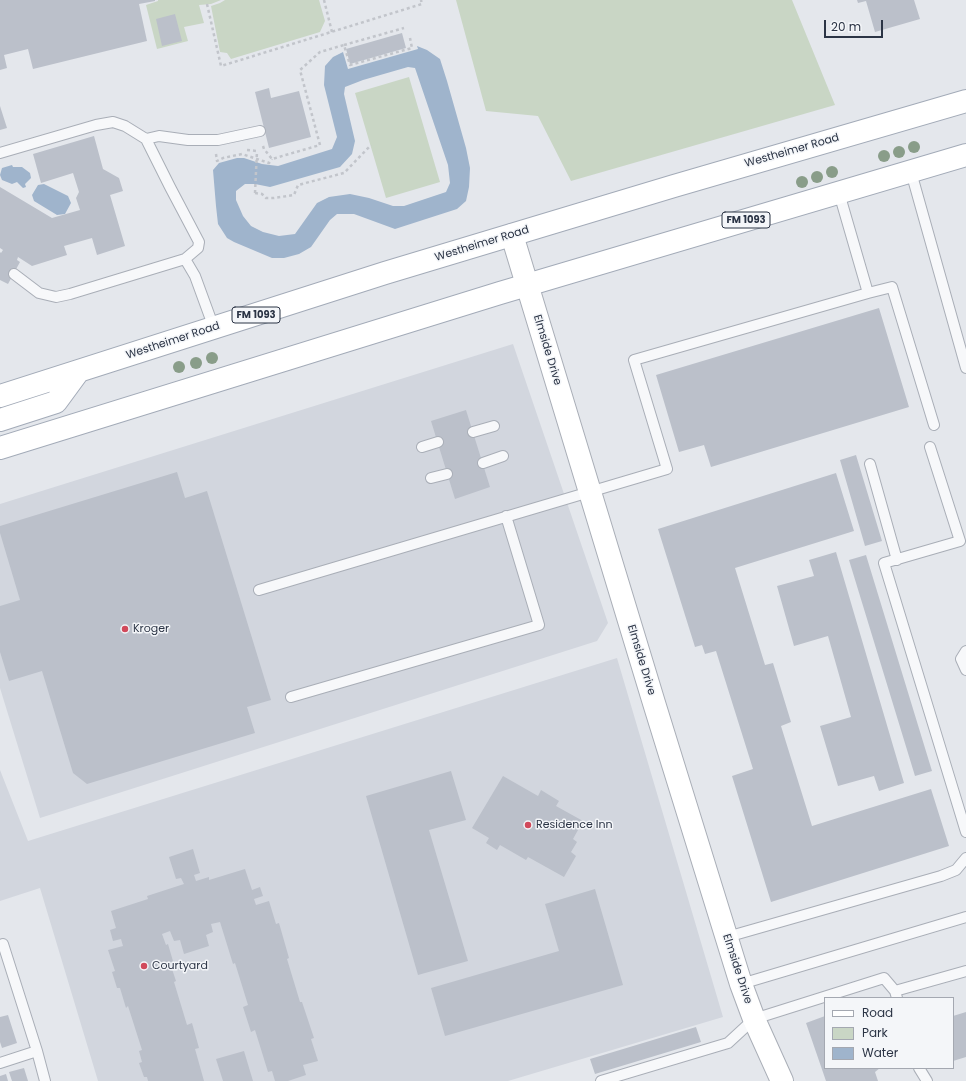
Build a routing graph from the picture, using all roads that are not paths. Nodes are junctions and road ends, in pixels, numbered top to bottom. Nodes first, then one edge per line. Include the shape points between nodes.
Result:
1 (966, 101) edge
2 (260, 131) dead end
3 (146, 139) junction
4 (0, 153) edge
5 (966, 154) edge
6 (911, 172) junction
7 (839, 193) junction
8 (512, 235) junction
9 (186, 259) junction
10 (14, 274) dead end
11 (527, 285) junction
12 (868, 293) junction
13 (214, 328) junction
14 (966, 368) edge
15 (78, 372) junction
16 (0, 396) edge
17 (0, 420) edge
18 (934, 425) dead end
19 (494, 426) dead end
20 (473, 432) dead end
21 (438, 442) dead end
22 (422, 447) dead end
23 (930, 447) dead end
24 (0, 448) edge
25 (503, 456) dead end
26 (483, 463) dead end
27 (870, 464) dead end
28 (447, 474) dead end
29 (431, 478) dead end
30 (589, 492) junction
31 (506, 516) junction
32 (897, 560) junction
33 (259, 590) dead end
34 (966, 651) edge
35 (966, 670) edge
36 (291, 697) dead end
37 (966, 832) edge
38 (966, 858) edge
39 (966, 917) edge
40 (727, 937) junction
41 (3, 944) dead end
42 (966, 970) edge
43 (741, 984) junction
44 (896, 994) edge
45 (754, 1019) junction
46 (37, 1051) junction
47 (0, 1063) edge
48 (920, 1069) edge
49 (45, 1081) edge
50 (601, 1081) edge
51 (782, 1081) edge
52 (927, 1081) edge

1 - 8 main road, Westheimer Road / FM 1093
2 - 3 lane via 218,140 188,140 160,136
3 - 4 lane via 113,122
3 - 9 lane via 199,242 198,248
5 - 6 main road, FM 1093
6 - 7 main road, FM 1093
6 - 14 lane
7 - 11 main road, FM 1093
7 - 12 lane
8 - 11 main road, Elmside Drive
8 - 13 main road, Westheimer Road / FM 1093
9 - 10 lane via 56,297 39,293
9 - 13 lane
11 - 24 main road, FM 1093
11 - 30 main road, Elmside Drive
12 - 18 lane via 892,287
12 - 30 lane via 634,360 667,469
13 - 15 main road, Westheimer Road / FM 1093
15 - 16 main road, Westheimer Road / FM 1093
15 - 17 main road via 56,402
19 - 20 lane
21 - 22 lane
23 - 32 lane via 960,541
25 - 26 lane
27 - 32 lane
28 - 29 lane
30 - 31 lane
30 - 40 main road, Elmside Drive
31 - 33 lane
31 - 36 lane via 539,624
32 - 37 lane via 884,564
34 - 35 lane via 961,659
38 - 40 lane via 956,870 941,876
39 - 43 lane
40 - 43 main road, Elmside Drive
41 - 46 lane
42 - 44 lane
43 - 45 main road, Elmside Drive
44 - 45 lane via 884,978
45 - 50 lane via 728,1043
45 - 51 main road, Elmside Drive
46 - 47 lane
46 - 49 lane
48 - 52 lane

